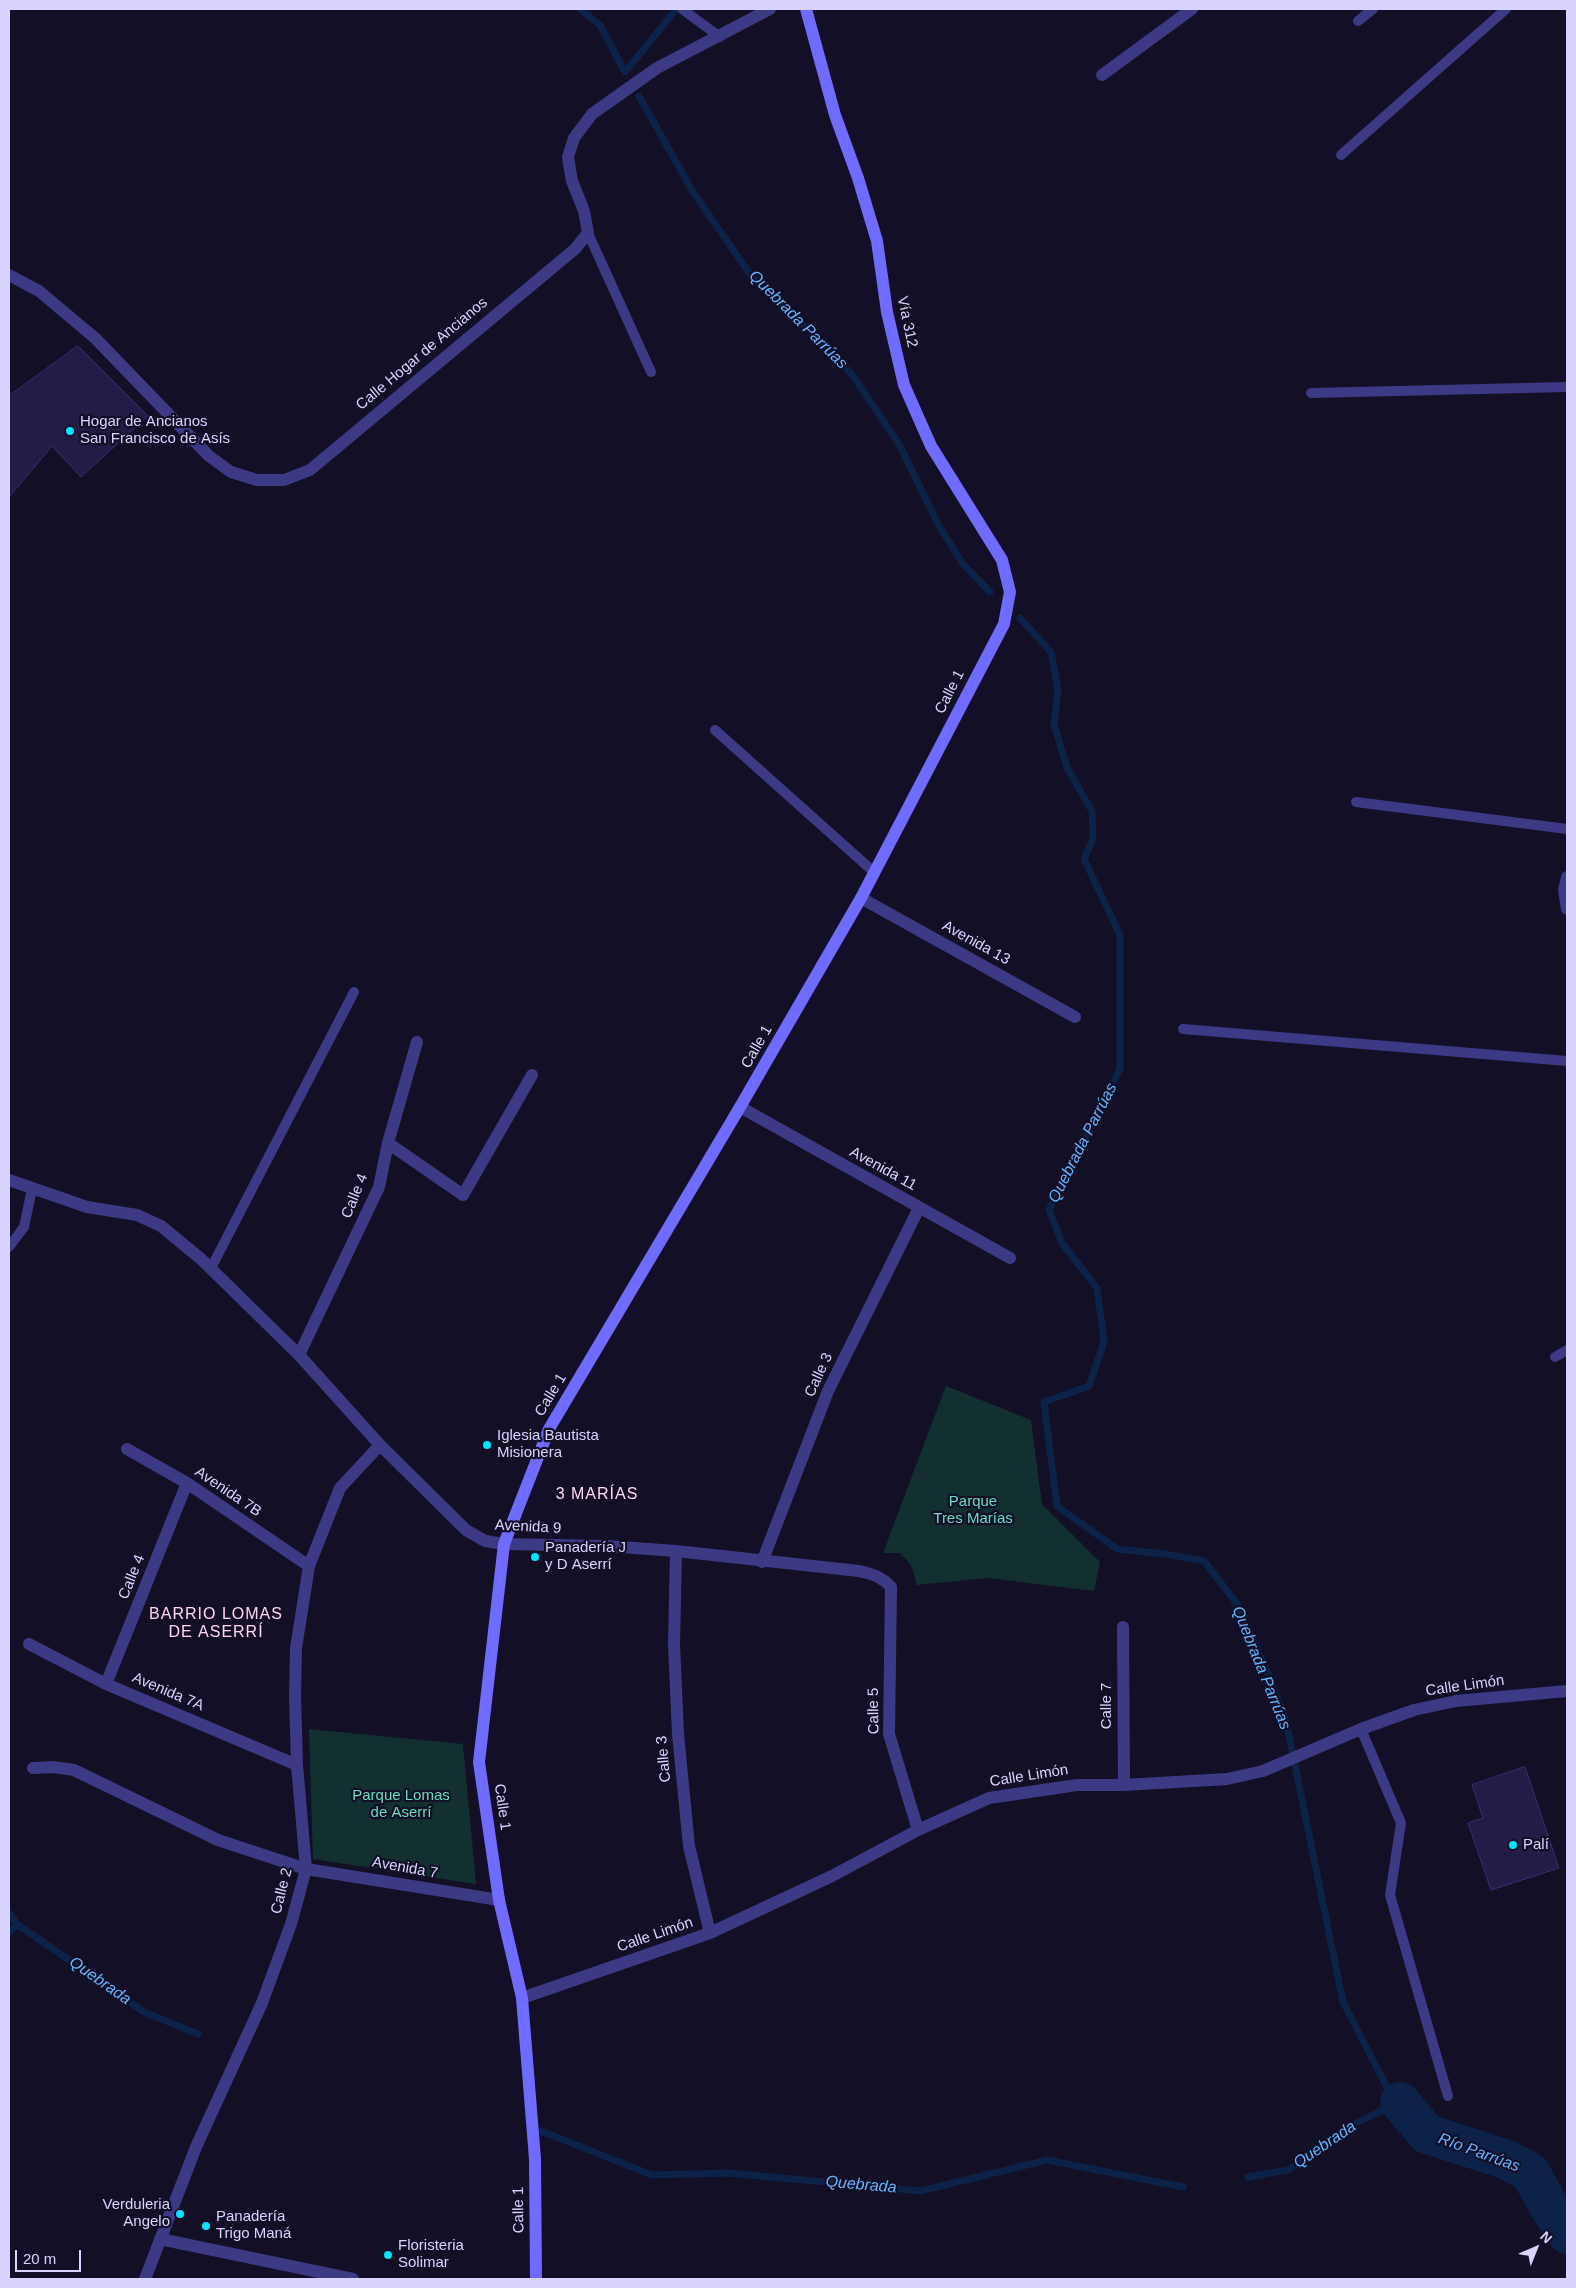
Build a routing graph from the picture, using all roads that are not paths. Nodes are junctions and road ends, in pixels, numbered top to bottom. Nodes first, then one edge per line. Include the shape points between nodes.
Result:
1 (682, 9) edge
2 (770, 9) edge
3 (806, 9) edge
4 (1192, 9) edge
5 (1373, 9) edge
6 (1506, 9) edge
7 (1358, 21) dead end
8 (720, 37) junction
9 (1102, 75) dead end
10 (1341, 155) dead end
11 (588, 234) junction
12 (9, 275) edge
13 (651, 372) dead end
14 (1567, 388) edge
15 (1311, 394) dead end
16 (1004, 624) joint
17 (715, 730) dead end
18 (1356, 802) dead end
19 (1567, 829) edge
20 (875, 873) junction
21 (1567, 877) edge
22 (861, 898) junction
23 (1567, 908) edge
24 (354, 992) dead end
25 (1075, 1017) dead end
26 (1183, 1029) dead end
27 (417, 1042) dead end
28 (1567, 1061) edge
29 (532, 1075) dead end
30 (740, 1107) junction
31 (388, 1143) junction
32 (9, 1180) edge
33 (32, 1189) junction
34 (919, 1208) junction
35 (9, 1247) edge
36 (1010, 1258) dead end
37 (211, 1268) junction
38 (1567, 1350) edge
39 (299, 1355) junction
40 (1556, 1357) dead end
41 (380, 1445) junction
42 (127, 1449) dead end
43 (187, 1483) junction
44 (504, 1544) junction
45 (676, 1550) junction
46 (762, 1562) junction
47 (308, 1566) junction
48 (891, 1587) joint
49 (1123, 1627) dead end
50 (29, 1644) dead end
51 (106, 1684) junction
52 (1567, 1691) edge
53 (1361, 1729) junction
54 (297, 1765) junction
55 (33, 1768) dead end
56 (1124, 1785) junction
57 (918, 1830) junction
58 (306, 1870) junction
59 (499, 1900) junction
60 (710, 1933) junction
61 (522, 1998) junction
62 (1448, 2096) dead end
63 (160, 2239) junction
64 (145, 2279) edge
65 (353, 2279) edge
66 (536, 2279) edge

1 - 8 lane
2 - 8 street
3 - 16 street, Vía 312 via 835,115 877,241 887,312 904,385 931,446 1002,560 1010,592
4 - 9 street
5 - 7 lane
6 - 10 lane
8 - 11 street via 657,68 592,114 574,138 568,157
11 - 12 street, Calle Hogar de Ancianos via 575,249 310,470 284,480 257,480 231,472 208,456 95,338 39,291
11 - 13 lane
14 - 15 lane
16 - 20 street, Calle 1
17 - 20 lane
18 - 19 lane
20 - 22 street, Calle 1
21 - 23 street via 1564,890
22 - 25 street, Avenida 13
22 - 30 street, Calle 1
24 - 37 lane
26 - 28 lane
27 - 31 street, Calle 4
29 - 31 street via 463,1195
30 - 34 street, Avenida 11
30 - 44 street, Calle 1 via 549,1429
31 - 39 street, Calle 4 via 379,1187
32 - 33 street, Avenida 9
33 - 35 lane via 24,1227
33 - 37 street, Avenida 9 via 86,1206 137,1215 161,1226
34 - 36 street, Avenida 11
34 - 46 street, Calle 3 via 828,1391
37 - 39 street, Avenida 9
38 - 40 lane
39 - 41 street, Avenida 9
41 - 44 street, Avenida 9 via 466,1530 485,1541
41 - 47 street, Calle 2 via 340,1488
42 - 43 street, Avenida 7B
43 - 47 street, Avenida 7B
43 - 51 street, Calle 4
44 - 45 street, Avenida 9
44 - 59 street, Calle 1 via 479,1762
45 - 46 street, Avenida 9
45 - 60 street, Calle 3 via 674,1645 678,1734 689,1846
46 - 48 street, Avenida 9 via 859,1571 875,1575
47 - 54 street, Calle 2 via 296,1648
48 - 57 street, Calle 5 via 889,1734
49 - 56 street, Calle 7
50 - 51 street, Avenida 7A
51 - 54 street, Avenida 7A
52 - 53 street, Calle Limón via 1456,1701 1414,1710
53 - 56 street, Calle Limón via 1263,1771 1227,1780
53 - 62 lane via 1401,1823 1390,1895
54 - 58 street, Calle 2
55 - 58 street, Avenida 7 via 74,1770 218,1840
56 - 57 street, Calle Limón via 1077,1785 989,1798
57 - 60 street, Calle Limón via 832,1876
58 - 59 street, Avenida 7
58 - 63 street, Calle 2 via 291,1924 262,2003 196,2147
59 - 61 street, Calle 1
60 - 61 street, Calle Limón
61 - 66 street, Calle 1 via 535,2159
63 - 64 street, Calle 2
63 - 65 street

